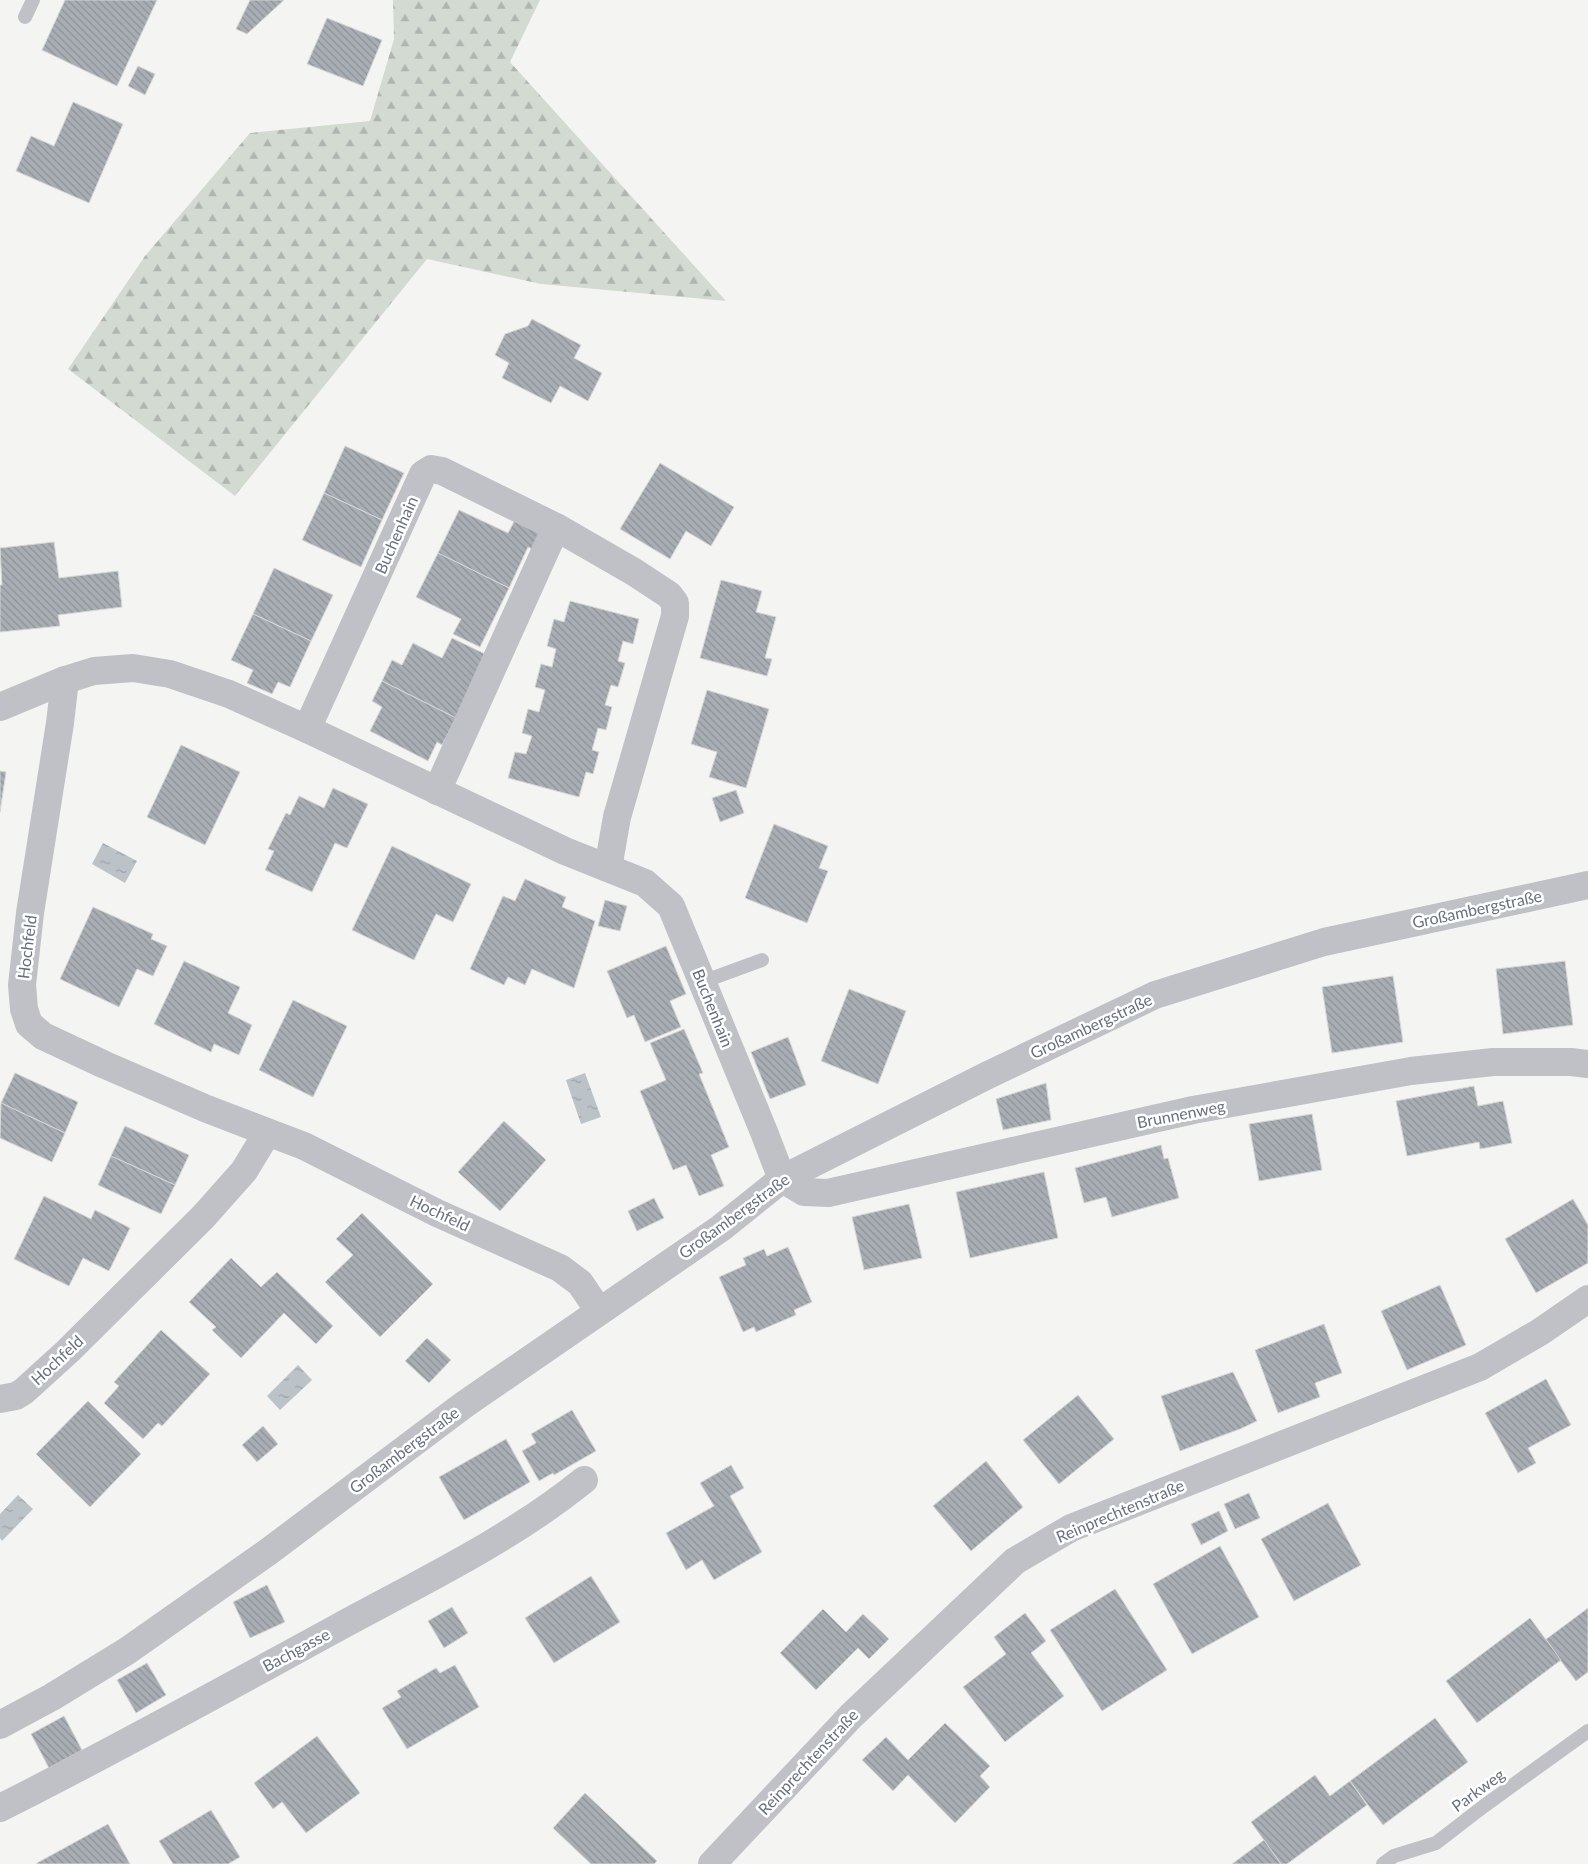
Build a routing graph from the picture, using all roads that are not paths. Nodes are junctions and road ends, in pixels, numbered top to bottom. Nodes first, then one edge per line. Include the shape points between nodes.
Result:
1 (33, 0) edge
2 (25, 17) dead end
3 (556, 527) junction
4 (65, 680) junction
5 (0, 707) edge
6 (307, 729) junction
7 (437, 791) junction
8 (608, 868) junction
9 (1588, 884) edge
10 (762, 960) dead end
11 (702, 982) junction
12 (1588, 1064) edge
13 (267, 1132) junction
14 (782, 1179) junction
15 (1588, 1299) edge
16 (599, 1311) junction
17 (0, 1399) edge
18 (584, 1480) dead end
19 (0, 1724) edge
20 (1588, 1732) edge
21 (0, 1808) edge
22 (712, 1864) edge
23 (1383, 1864) edge

1 - 2 lane
3 - 6 street, Buchenhain via 442,471 431,469 423,474
3 - 7 street
3 - 8 street, Buchenhain via 669,594 675,603 675,616 617,817
4 - 5 street
4 - 6 street, Buchenhain via 94,671 133,668 170,674 228,694
4 - 13 street, Hochfeld via 22,985 29,1024 43,1036 105,1065 207,1110
6 - 7 street, Buchenhain
7 - 8 street, Buchenhain
8 - 11 street, Buchenhain via 645,883 670,906
9 - 14 street, Großambergstraße via 1324,942 1155,995
10 - 11 lane
11 - 14 street, Buchenhain
12 - 14 street, Brunnenweg via 1493,1062 1411,1071 1193,1110 828,1193 804,1192
13 - 16 street, Hochfeld via 304,1146 560,1268 580,1283
13 - 17 street, Hochfeld via 244,1171 197,1224 24,1391
14 - 16 street, Großambergstraße via 721,1228
15 - 22 street, Reinprechtenstraße via 1480,1367 1071,1528 1015,1561 851,1716
16 - 19 street, Großambergstraße via 465,1404 268,1552 127,1651 52,1697
18 - 21 street, Bachgasse via 560,1500 476,1552 82,1767
20 - 23 lane, Parkweg via 1436,1843 1394,1856

